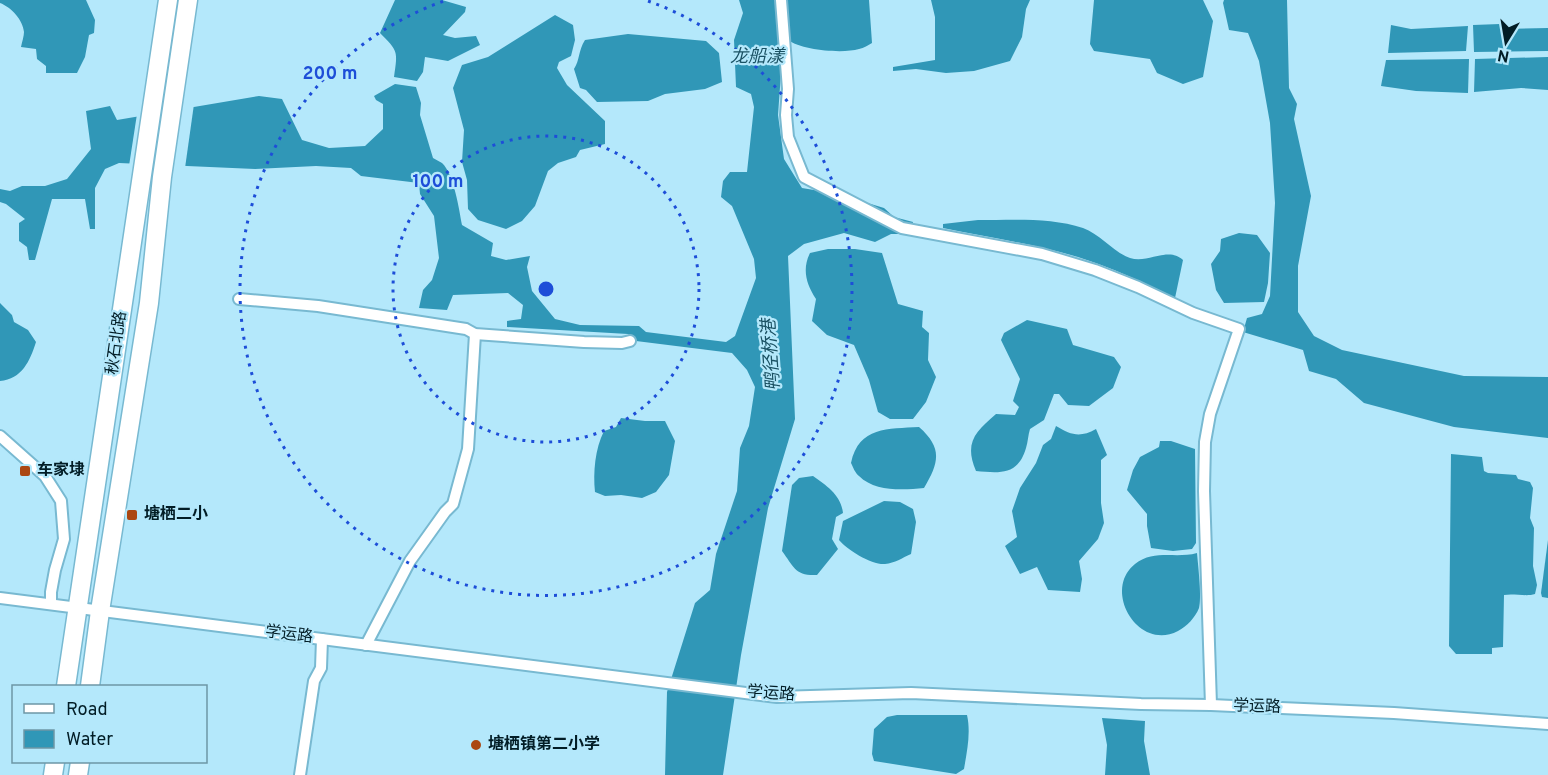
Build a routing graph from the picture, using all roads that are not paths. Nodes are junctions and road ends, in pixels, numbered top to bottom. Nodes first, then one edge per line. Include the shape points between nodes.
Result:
1 (168, 0) edge
2 (188, 0) edge
3 (781, 0) edge
4 (239, 299) dead end
5 (476, 334) junction
6 (630, 341) dead end
7 (0, 436) edge
8 (0, 598) edge
9 (51, 604) junction
10 (79, 607) junction
11 (100, 611) junction
12 (322, 639) junction
13 (366, 645) junction
14 (66, 685) edge
15 (90, 685) edge
16 (1211, 705) junction
17 (1548, 724) edge
18 (300, 775) edge

1 - 10 main road, 秋石北路
2 - 11 main road, 秋石北路 via 162,177 149,303
3 - 16 street via 788,137 804,177 902,228 1042,254 1095,270 1192,313 1239,329 1210,414 1205,442
4 - 5 street via 318,306 466,329
5 - 6 street via 584,342
5 - 13 street via 468,449 453,504 410,561
7 - 9 street via 45,476 61,501 64,539
8 - 9 street, 学运路
9 - 10 street, 学运路
10 - 11 street, 学运路
10 - 14 main road, 秋石北路
11 - 12 street, 学运路
11 - 15 main road, 秋石北路
12 - 13 street, 学运路
12 - 18 street via 321,668 314,681
13 - 16 street, 学运路 via 777,697 911,693
16 - 17 street, 学运路

